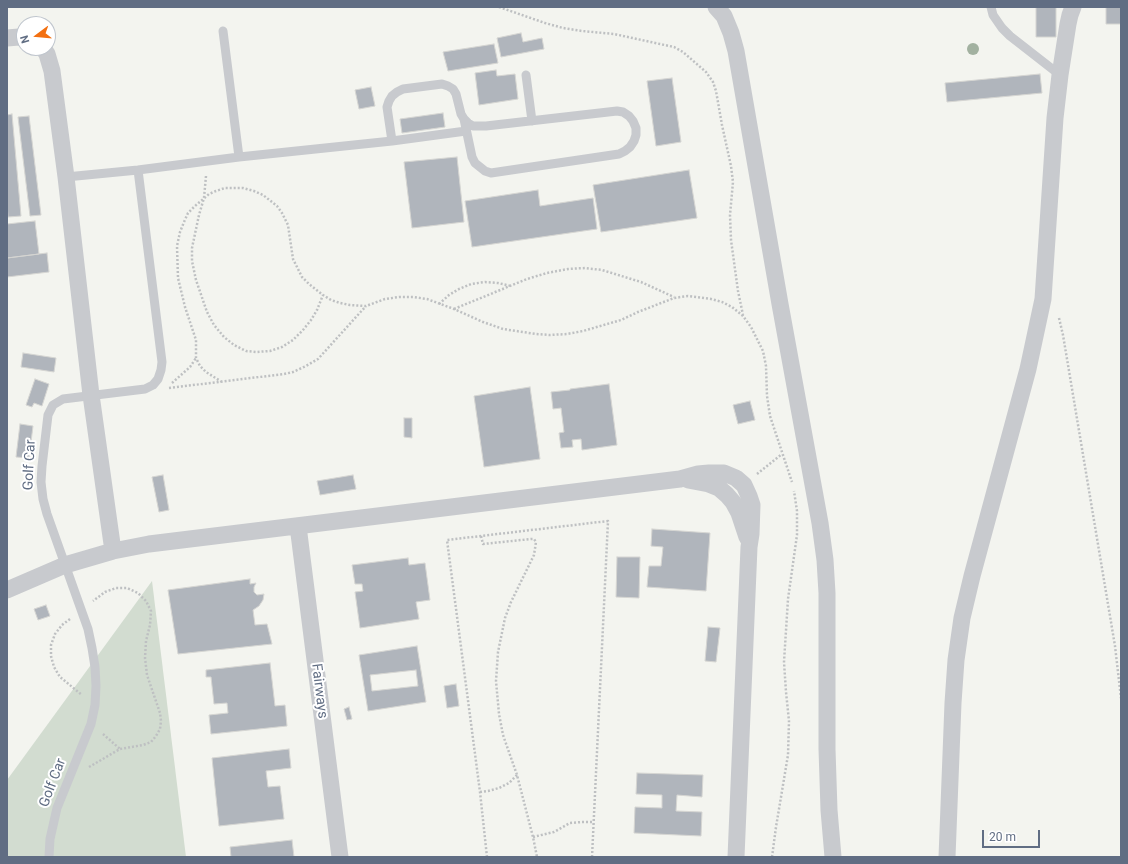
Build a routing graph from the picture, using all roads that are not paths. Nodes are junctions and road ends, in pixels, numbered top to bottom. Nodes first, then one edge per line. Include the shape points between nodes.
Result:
1 (716, 7) edge
2 (991, 7) edge
3 (1073, 7) edge
4 (223, 31) dead end
5 (48, 56) edge
6 (526, 75) dead end
7 (1060, 75) junction
8 (464, 119) junction
9 (532, 121) junction
10 (466, 131) junction
11 (392, 140) junction
12 (239, 157) junction
13 (138, 170) junction
14 (66, 177) junction
15 (91, 395) junction
16 (680, 479) junction
17 (298, 526) junction
18 (749, 547) junction
19 (113, 551) junction
20 (65, 565) junction
21 (7, 590) edge
22 (49, 857) edge
23 (340, 857) edge
24 (736, 857) edge
25 (833, 857) edge
26 (947, 857) edge

1 - 25 street via 724,16 736,51 820,523 827,593 827,749
2 - 7 lane via 1002,28 1010,36
3 - 7 street
4 - 12 lane
5 - 14 street via 52,70
6 - 9 lane
7 - 26 street via 1052,152 1043,299 1028,369 962,618 952,703
8 - 9 lane via 479,127
8 - 10 lane
8 - 11 lane via 456,94 448,86 437,84 403,89 388,101
9 - 10 lane via 617,111 623,112 633,121 636,135 630,147 618,154 491,173 484,171 472,157
10 - 11 lane
11 - 12 lane
12 - 13 lane
13 - 14 lane
13 - 15 lane, Golf Car via 161,370 158,379 145,389
14 - 15 street
15 - 19 street
15 - 20 lane, Golf Car via 63,399 53,405 48,415 42,466 43,499
16 - 17 street
16 - 18 street via 709,484 727,495 739,513
16 - 18 street via 709,472 724,473 744,485 752,504
17 - 19 street via 149,544
17 - 23 street, Fairways
18 - 24 street
19 - 20 street
20 - 21 street
20 - 22 lane, Golf Car via 88,629 94,660 95,705 92,724 52,824

